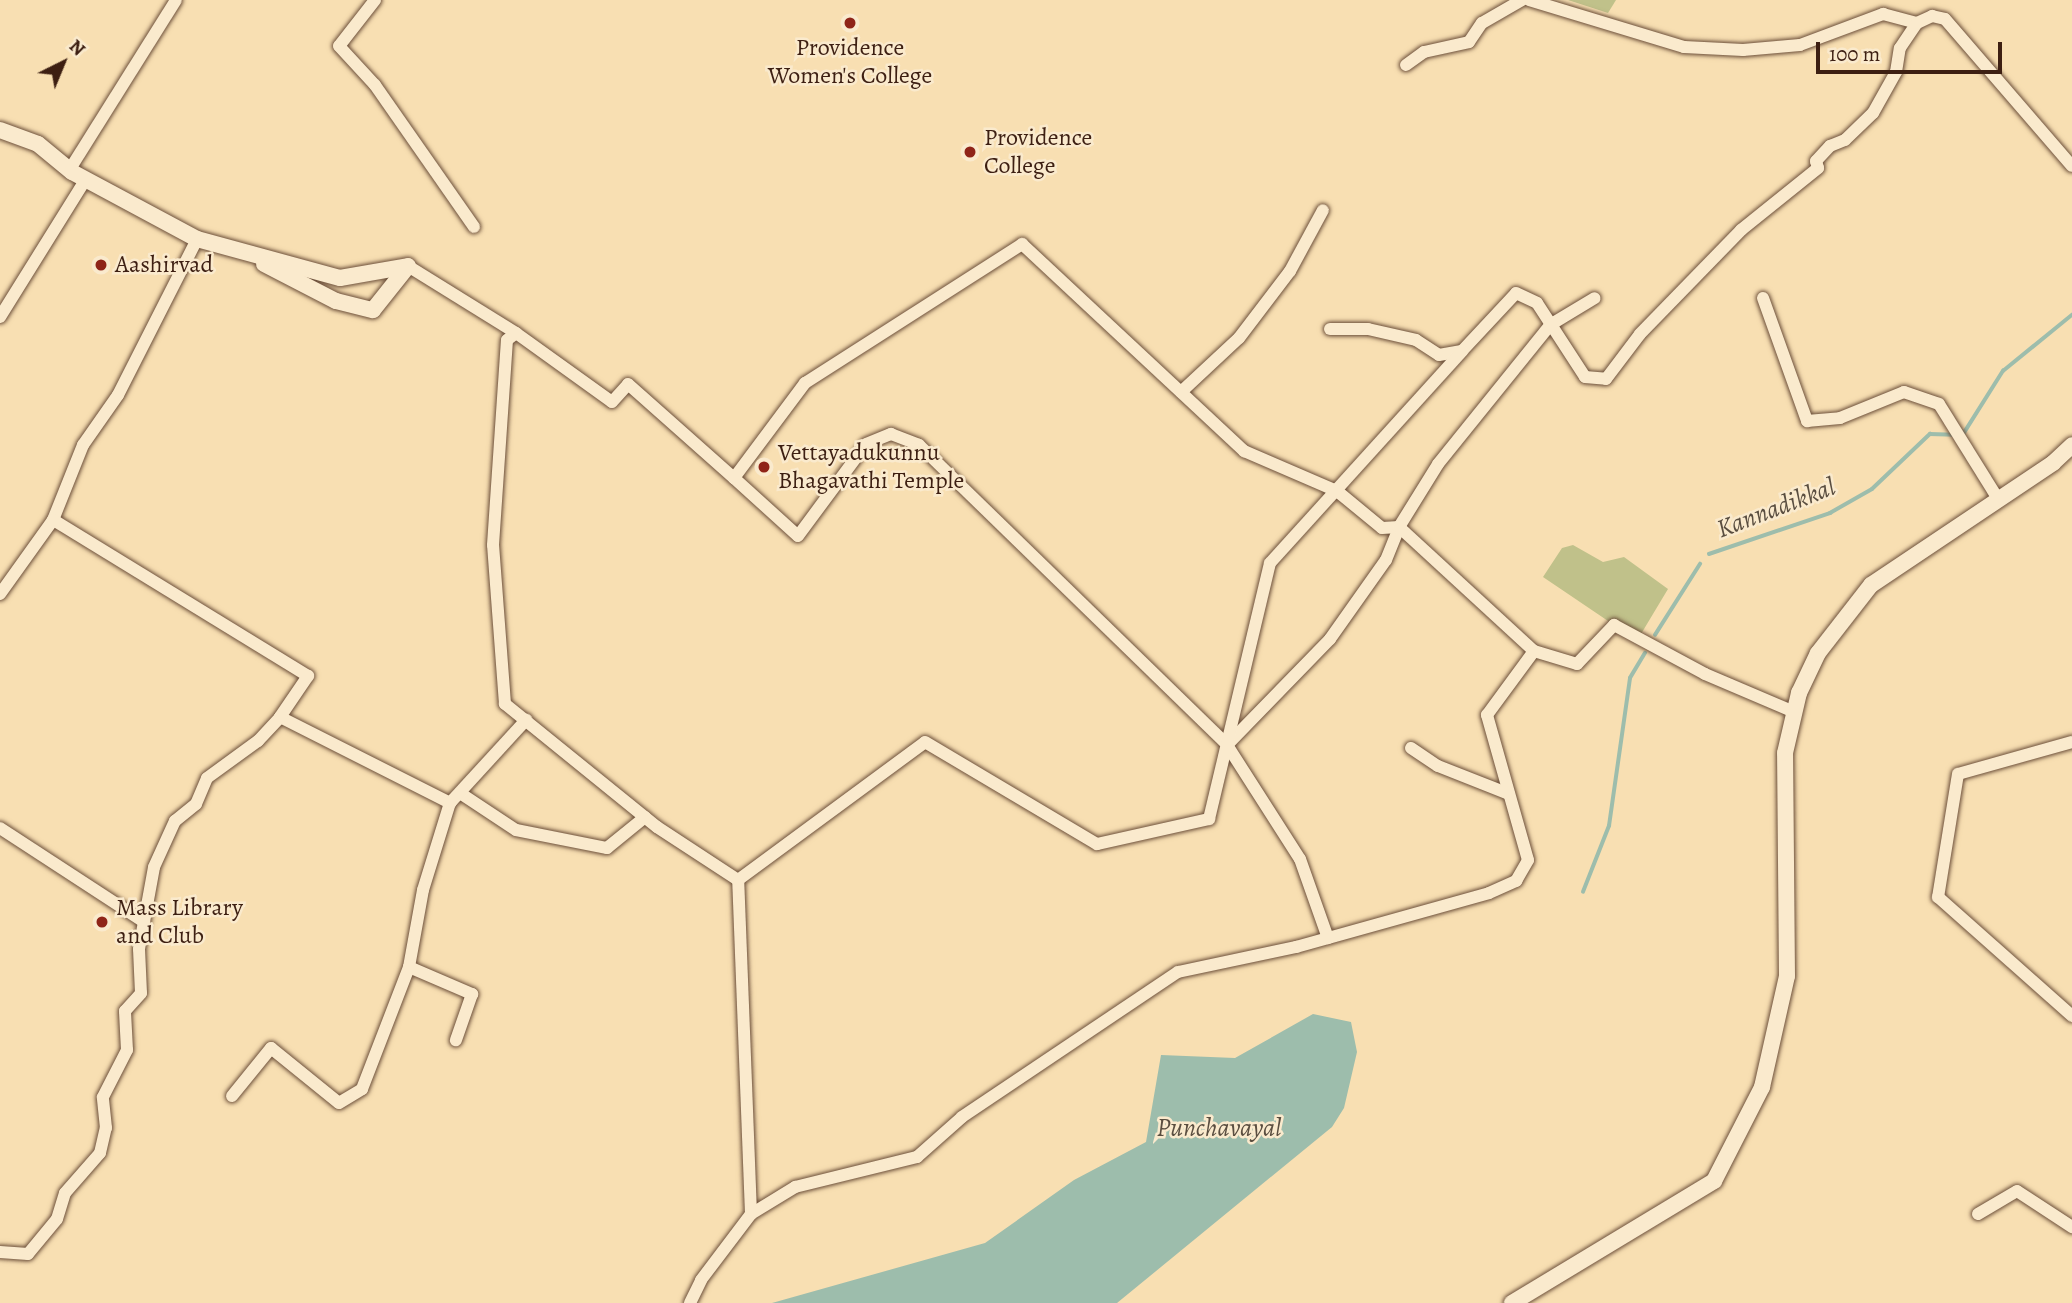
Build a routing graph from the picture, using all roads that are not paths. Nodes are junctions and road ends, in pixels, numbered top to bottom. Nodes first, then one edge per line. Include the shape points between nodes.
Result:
1 (176, 0) edge
2 (375, 0) edge
3 (1522, 0) edge
4 (1529, 0) edge
5 (1917, 23) junction
6 (1406, 65) dead end
7 (0, 130) edge
8 (2072, 166) edge
9 (69, 169) junction
10 (86, 179) junction
11 (1323, 210) dead end
12 (474, 226) dead end
13 (197, 239) junction
14 (241, 251) junction
15 (408, 267) junction
16 (1595, 298) dead end
17 (1763, 298) dead end
18 (0, 317) edge
19 (1550, 325) junction
20 (1330, 329) dead end
21 (516, 333) junction
22 (1462, 351) junction
23 (1181, 392) junction
24 (2072, 445) edge
25 (734, 478) junction
26 (1338, 491) junction
27 (1997, 497) junction
28 (53, 520) junction
29 (1399, 527) junction
30 (0, 594) edge
31 (1534, 651) junction
32 (1794, 712) junction
33 (280, 717) junction
34 (526, 720) junction
35 (2072, 742) edge
36 (1227, 745) junction
37 (1411, 748) dead end
38 (460, 793) junction
39 (1509, 794) junction
40 (450, 803) junction
41 (645, 817) junction
42 (0, 828) edge
43 (738, 880) junction
44 (144, 922) junction
45 (1328, 938) junction
46 (409, 967) junction
47 (2072, 1016) edge
48 (456, 1040) dead end
49 (232, 1096) dead end
50 (751, 1214) junction
51 (1978, 1214) dead end
52 (2072, 1227) edge
53 (0, 1252) edge
54 (691, 1303) edge
55 (1512, 1303) edge

1 - 9 street
2 - 12 street via 339,46 375,85
3 - 6 street via 1482,23 1469,43 1424,52
4 - 5 street via 1684,47 1744,50 1800,44 1883,14
5 - 8 street via 1932,16 1945,19
5 - 19 street via 1900,48 1896,72 1873,113 1845,140 1830,146 1816,161 1818,169 1741,230 1640,334 1606,379 1585,377
7 - 9 main road via 38,144
9 - 10 main road
10 - 13 main road
10 - 18 street
11 - 23 street via 1290,271 1239,338
13 - 14 main road
13 - 28 street via 118,395 83,444
14 - 15 main road via 340,278
14 - 15 main road via 336,301 373,310
15 - 21 street
16 - 19 street
17 - 27 street via 1807,421 1840,418 1904,392 1939,404
19 - 22 street via 1537,303 1516,293
19 - 29 street via 1438,464
20 - 22 street via 1368,329 1416,340 1439,355
21 - 25 street via 612,402 628,384
21 - 34 street via 507,340 493,545 505,704
22 - 26 street
23 - 25 street via 1023,244 805,383
23 - 26 street via 1244,451
24 - 27 main road
25 - 36 street via 798,536 866,444 891,434 919,445
26 - 29 street via 1382,528
26 - 36 street via 1270,563
27 - 32 main road via 1871,585 1818,653
28 - 30 street
28 - 33 street via 308,676
29 - 31 street
29 - 36 street via 1386,560 1330,639
31 - 32 street via 1577,664 1614,625 1705,674
31 - 39 street via 1487,715
32 - 55 main road via 1785,753 1787,976 1762,1087 1714,1181
33 - 40 street
33 - 44 street via 258,741 207,778 196,804 175,821 154,867
34 - 38 street
34 - 41 street
35 - 47 street via 1958,774 1938,897
36 - 43 street via 1209,819 1097,844 925,742
36 - 45 street via 1300,859
37 - 39 street via 1438,766
38 - 40 street
38 - 41 street via 516,830 607,848
39 - 45 street via 1528,860 1516,881 1489,893
40 - 46 street via 423,890
41 - 43 street
42 - 44 street
43 - 50 street
44 - 53 street via 139,948 141,993 125,1011 127,1050 103,1097 106,1128 100,1153 65,1193 57,1219 28,1254
45 - 50 street via 1178,972 962,1117 916,1157 795,1187
46 - 48 street via 472,994
46 - 49 street via 362,1089 339,1103 271,1048
50 - 54 street via 701,1280
51 - 52 street via 2017,1191

